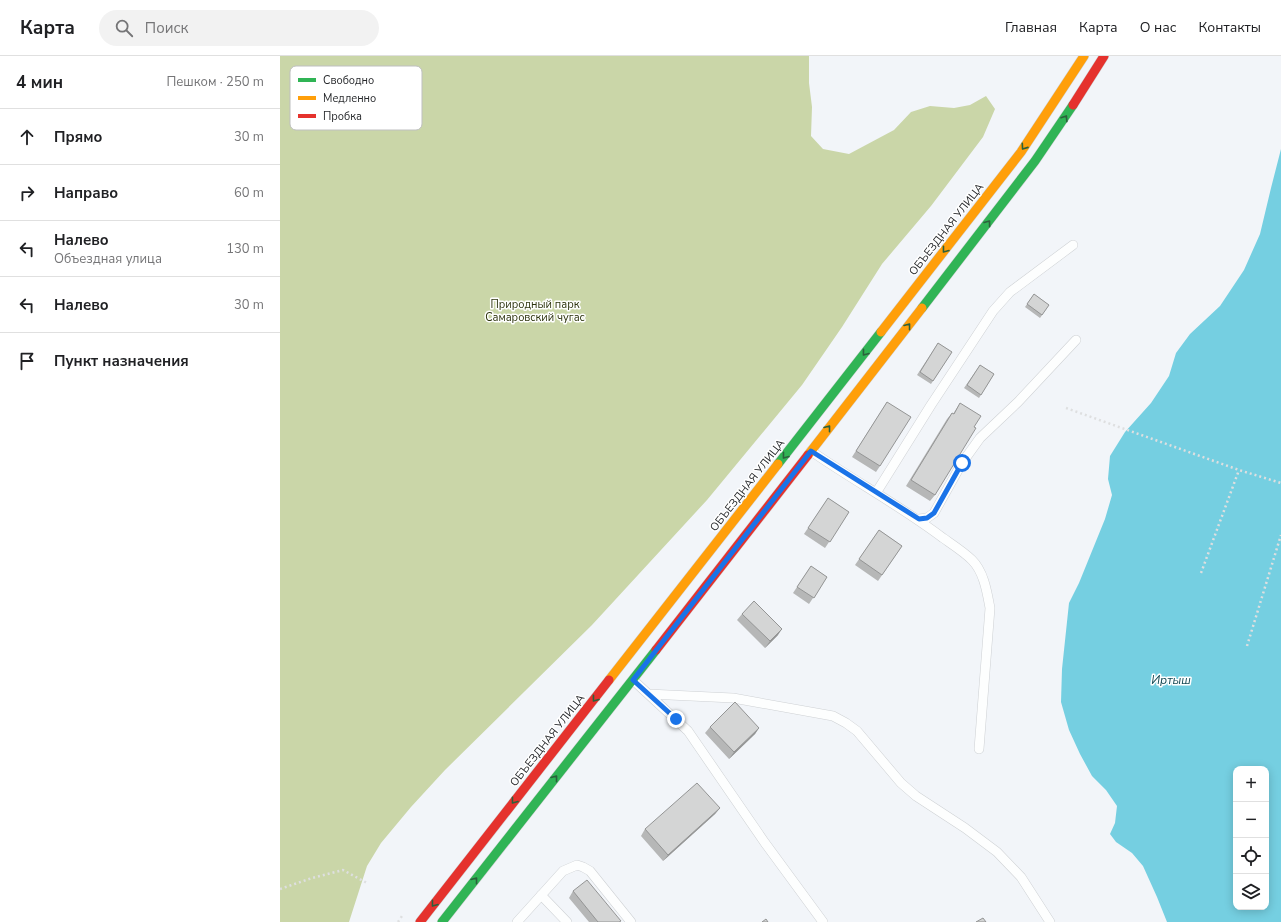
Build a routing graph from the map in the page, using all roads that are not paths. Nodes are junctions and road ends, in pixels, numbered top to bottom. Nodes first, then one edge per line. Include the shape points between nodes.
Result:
1 (1084, 56) edge
2 (1104, 56) edge
3 (1073, 245) dead end
4 (1076, 340) dead end
5 (797, 440) junction
6 (811, 451) junction
7 (876, 493) junction
8 (919, 519) junction
9 (619, 668) junction
10 (633, 680) junction
11 (648, 694) junction
12 (979, 749) dead end
13 (542, 895) junction
14 (420, 922) edge
15 (442, 922) edge
16 (517, 922) edge
17 (567, 922) edge
18 (631, 922) edge
19 (823, 922) edge
20 (1050, 922) edge

1 -> 5 main road, ОБЪЕЗДНАЯ УЛИЦА via 1021,152
6 -> 2 main road via 1035,161
3 - 7 lane via 1010,292 993,311
4 - 8 lane via 980,438 962,463 934,513 927,518
5 - 6 main road
5 -> 9 main road, ОБЪЕЗДНАЯ УЛИЦА
6 - 7 lane
6 - 10 main road
7 - 8 lane
8 - 12 lane via 973,560 986,588 990,608
9 - 10 main road
9 -> 14 main road, ОБЪЕЗДНАЯ УЛИЦА
10 - 11 lane
15 -> 10 main road
11 - 19 lane via 688,731
11 - 20 lane via 733,698 833,716 846,723 857,731 901,783 916,796 997,852 1021,878
13 - 16 lane
13 - 17 lane
13 - 18 lane via 563,871 577,866 583,867 590,871

